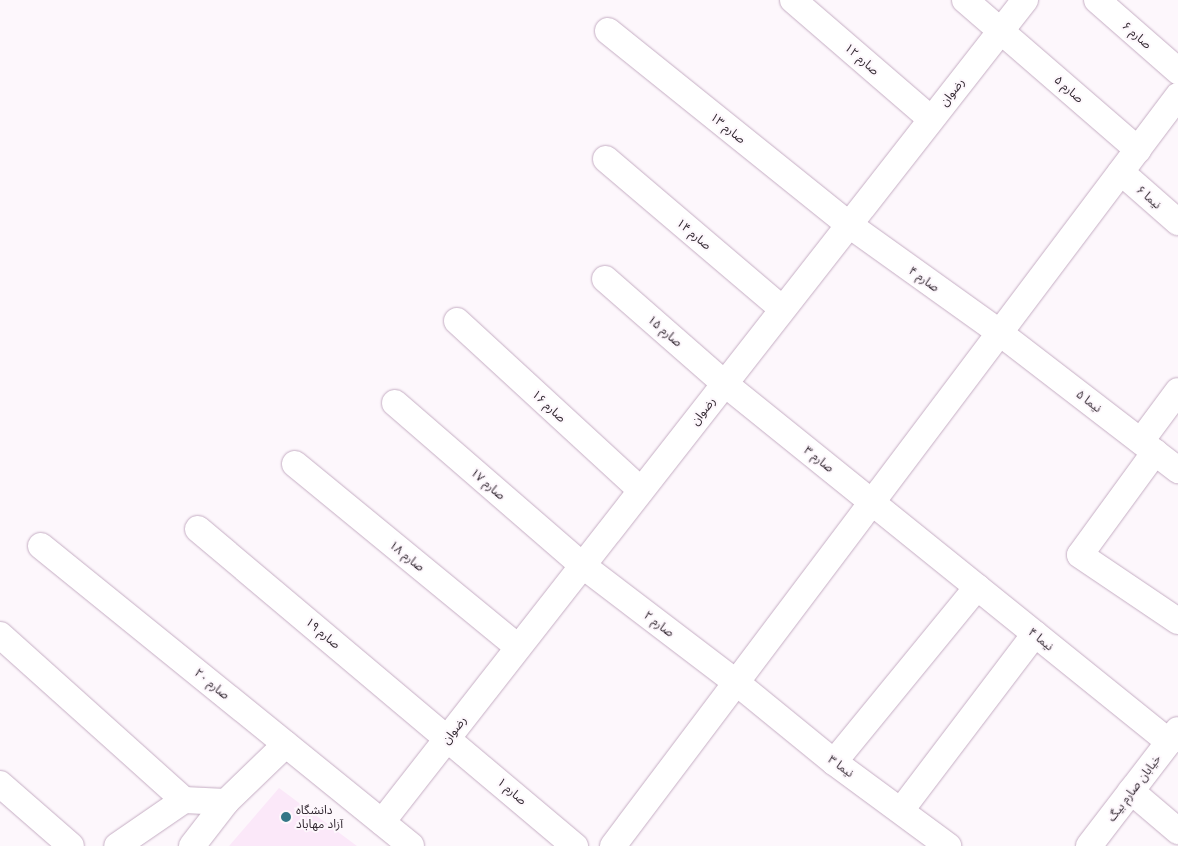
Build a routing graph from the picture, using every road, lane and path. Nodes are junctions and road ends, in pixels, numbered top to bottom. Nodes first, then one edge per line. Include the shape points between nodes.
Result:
1 (792, 0) edge
2 (965, 0) edge
3 (1024, 0) edge
4 (1097, 0) edge
5 (1001, 29) junction
6 (608, 31) dead end
7 (1178, 71) edge
8 (1178, 96) edge
9 (931, 119) junction
10 (1138, 150) junction
11 (606, 159) dead end
12 (1121, 172) junction
13 (1178, 222) edge
14 (848, 224) junction
15 (606, 279) dead end
16 (782, 310) junction
17 (457, 321) dead end
18 (1000, 333) junction
19 (724, 383) junction
20 (1178, 391) edge
21 (395, 403) dead end
22 (1148, 447) junction
23 (295, 464) dead end
24 (1178, 470) edge
25 (640, 490) junction
26 (872, 502) junction
27 (198, 529) dead end
28 (913, 535) joint
29 (41, 546) dead end
30 (582, 565) junction
31 (978, 587) junction
32 (1178, 621) edge
33 (0, 634) edge
34 (1035, 634) junction
35 (518, 647) junction
36 (736, 682) junction
37 (1173, 736) edge
38 (448, 737) junction
39 (286, 744) junction
40 (834, 762) junction
41 (0, 784) edge
42 (1131, 791) junction
43 (184, 800) junction
44 (226, 802) junction
45 (902, 809) junction
46 (382, 822) junction
47 (1178, 831) edge
48 (71, 846) edge
49 (117, 846) edge
50 (192, 846) edge
51 (411, 846) edge
52 (576, 846) edge
53 (614, 846) edge
54 (948, 846) edge
55 (1089, 846) edge

1 - 9 street, صارم ۱۲
2 - 5 street, صارم ۵
3 - 5 street, رضوان
4 - 7 street, صارم ۶
5 - 9 street, رضوان
5 - 10 street, صارم ۵
6 - 14 street, صارم ۱۳
8 - 10 street
9 - 14 street, رضوان
10 - 12 street
11 - 16 street, صارم ۱۴
12 - 13 street, نیما ۶
12 - 18 street
14 - 16 street, رضوان
14 - 18 street, صارم ۴
15 - 19 street, صارم ۱۵
16 - 19 street, رضوان
17 - 25 street, صارم ۱۶
18 - 22 street, نیما ۵
18 - 26 street
19 - 25 street, رضوان
19 - 26 street, صارم ۳
20 - 22 street
21 - 30 street, صارم ۱۷
22 - 24 street, نیما ۵
22 - 32 street via 1080,555
23 - 35 street, صارم ۱۸
25 - 30 street, رضوان
26 - 28 street, صارم ۳
26 - 36 street
27 - 38 street, صارم ۱۹
28 - 31 street, نیما ۴
29 - 39 street, صارم ۲۰
30 - 35 street, رضوان
30 - 36 street, صارم ۲
31 - 34 street, نیما ۴
31 - 40 street
33 - 43 street
34 - 37 street, نیما ۴
34 - 45 street
35 - 38 street, رضوان
36 - 40 street, نیما ۳
36 - 53 street
37 - 42 street, خیابان صارم بیگ
38 - 46 street, رضوان
38 - 52 street, صارم ۱
39 - 44 street
39 - 46 street, صارم ۲۰
40 - 45 street, نیما ۳
41 - 48 street
42 - 47 street
42 - 55 street, خیابان صارم بیگ
43 - 44 street
43 - 49 street
44 - 50 street
45 - 54 street, نیما ۳
46 - 51 street, صارم ۲۰

